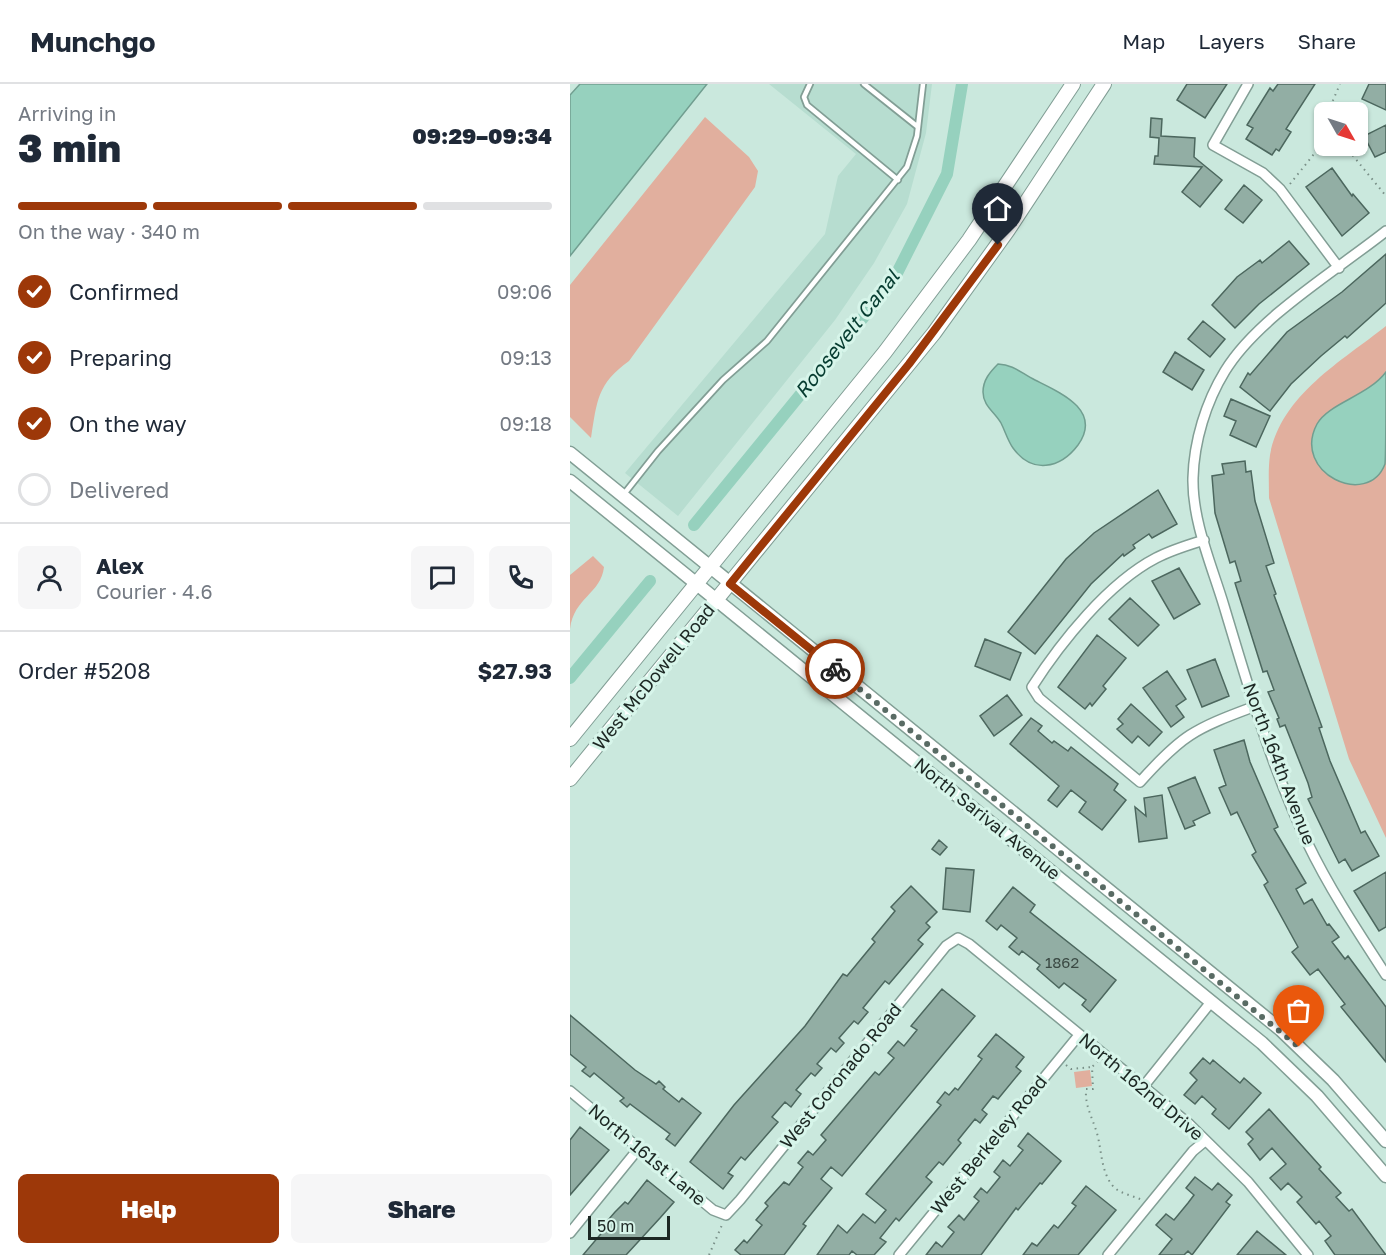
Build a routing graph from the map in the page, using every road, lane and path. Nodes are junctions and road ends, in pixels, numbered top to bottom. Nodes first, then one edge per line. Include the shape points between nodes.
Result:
1 (810, 84) edge
2 (864, 84) edge
3 (923, 84) edge
4 (1073, 84) edge
5 (1104, 84) edge
6 (1248, 84) edge
7 (1340, 84) edge
8 (1332, 102) edge
9 (918, 127) junction
10 (1314, 150) edge
11 (1353, 156) edge
12 (898, 180) junction
13 (1282, 192) junction
14 (1386, 196) edge
15 (1386, 231) edge
16 (1339, 268) junction
17 (570, 453) edge
18 (570, 481) edge
19 (622, 496) junction
20 (1204, 540) junction
21 (710, 567) junction
22 (697, 584) junction
23 (730, 584) junction
24 (717, 600) junction
25 (1253, 707) junction
26 (570, 739) edge
27 (570, 779) edge
28 (958, 938) joint
29 (1386, 975) edge
30 (1211, 1002) junction
31 (1079, 1035) junction
32 (1104, 1055) junction
33 (1059, 1059) junction
34 (1092, 1068) junction
35 (1143, 1087) junction
36 (570, 1091) edge
37 (1205, 1141) junction
38 (1386, 1141) edge
39 (639, 1148) junction
40 (1386, 1176) edge
41 (1150, 1203) junction
42 (726, 1215) junction
43 (570, 1233) edge
44 (709, 1255) edge
45 (899, 1255) edge
46 (1108, 1255) edge
47 (1308, 1255) edge

1 - 12 lane via 804,97 807,105
2 - 9 lane
3 - 9 lane
4 - 21 main road, West McDowell Road via 969,240 892,343
5 - 23 main road, West McDowell Road via 1008,230 940,324
6 - 13 street via 1213,145 1263,173
7 - 8 path
9 - 12 lane via 907,167
10 - 13 path via 1306,166
11 - 14 path
12 - 19 lane via 767,341 723,380
13 - 16 street
15 - 16 street
16 - 20 street via 1259,330 1234,357 1217,386 1201,428 1193,478
17 - 19 main road, North Sarival Avenue
18 - 22 main road, North Sarival Avenue
19 - 21 main road, North Sarival Avenue
20 - 25 street, North 164th Avenue
20 - 25 street via 1157,557 1126,576 1100,601 1032,687 1039,698 1140,782 1190,733
21 - 22 main road, West McDowell Road
21 - 23 main road, North Sarival Avenue
22 - 24 main road, North Sarival Avenue
22 - 26 main road, West McDowell Road
23 - 24 main road, West McDowell Road
23 - 38 main road, North Sarival Avenue via 1281,1030 1333,1080
24 - 27 main road, West McDowell Road
24 - 30 main road, North Sarival Avenue
25 - 29 street, North 164th Avenue via 1307,842
28 - 31 street, North 162nd Drive
28 - 42 street, West Coronado Road via 946,946
30 - 35 street
30 - 40 main road, North Sarival Avenue via 1292,1071
31 - 32 street, North 162nd Drive
31 - 33 street, West Berkeley Road
32 - 34 path
32 - 35 street, North 162nd Drive
33 - 34 path via 1071,1069
33 - 45 street, West Berkeley Road
34 - 41 path via 1093,1089 1086,1089 1087,1108 1107,1175 1119,1191
35 - 37 street, North 162nd Drive
36 - 39 street, North 161st Lane
37 - 41 street
37 - 47 street, North 162nd Drive via 1248,1182
39 - 42 street, North 161st Lane via 713,1210
39 - 43 street
41 - 46 street
42 - 44 path

